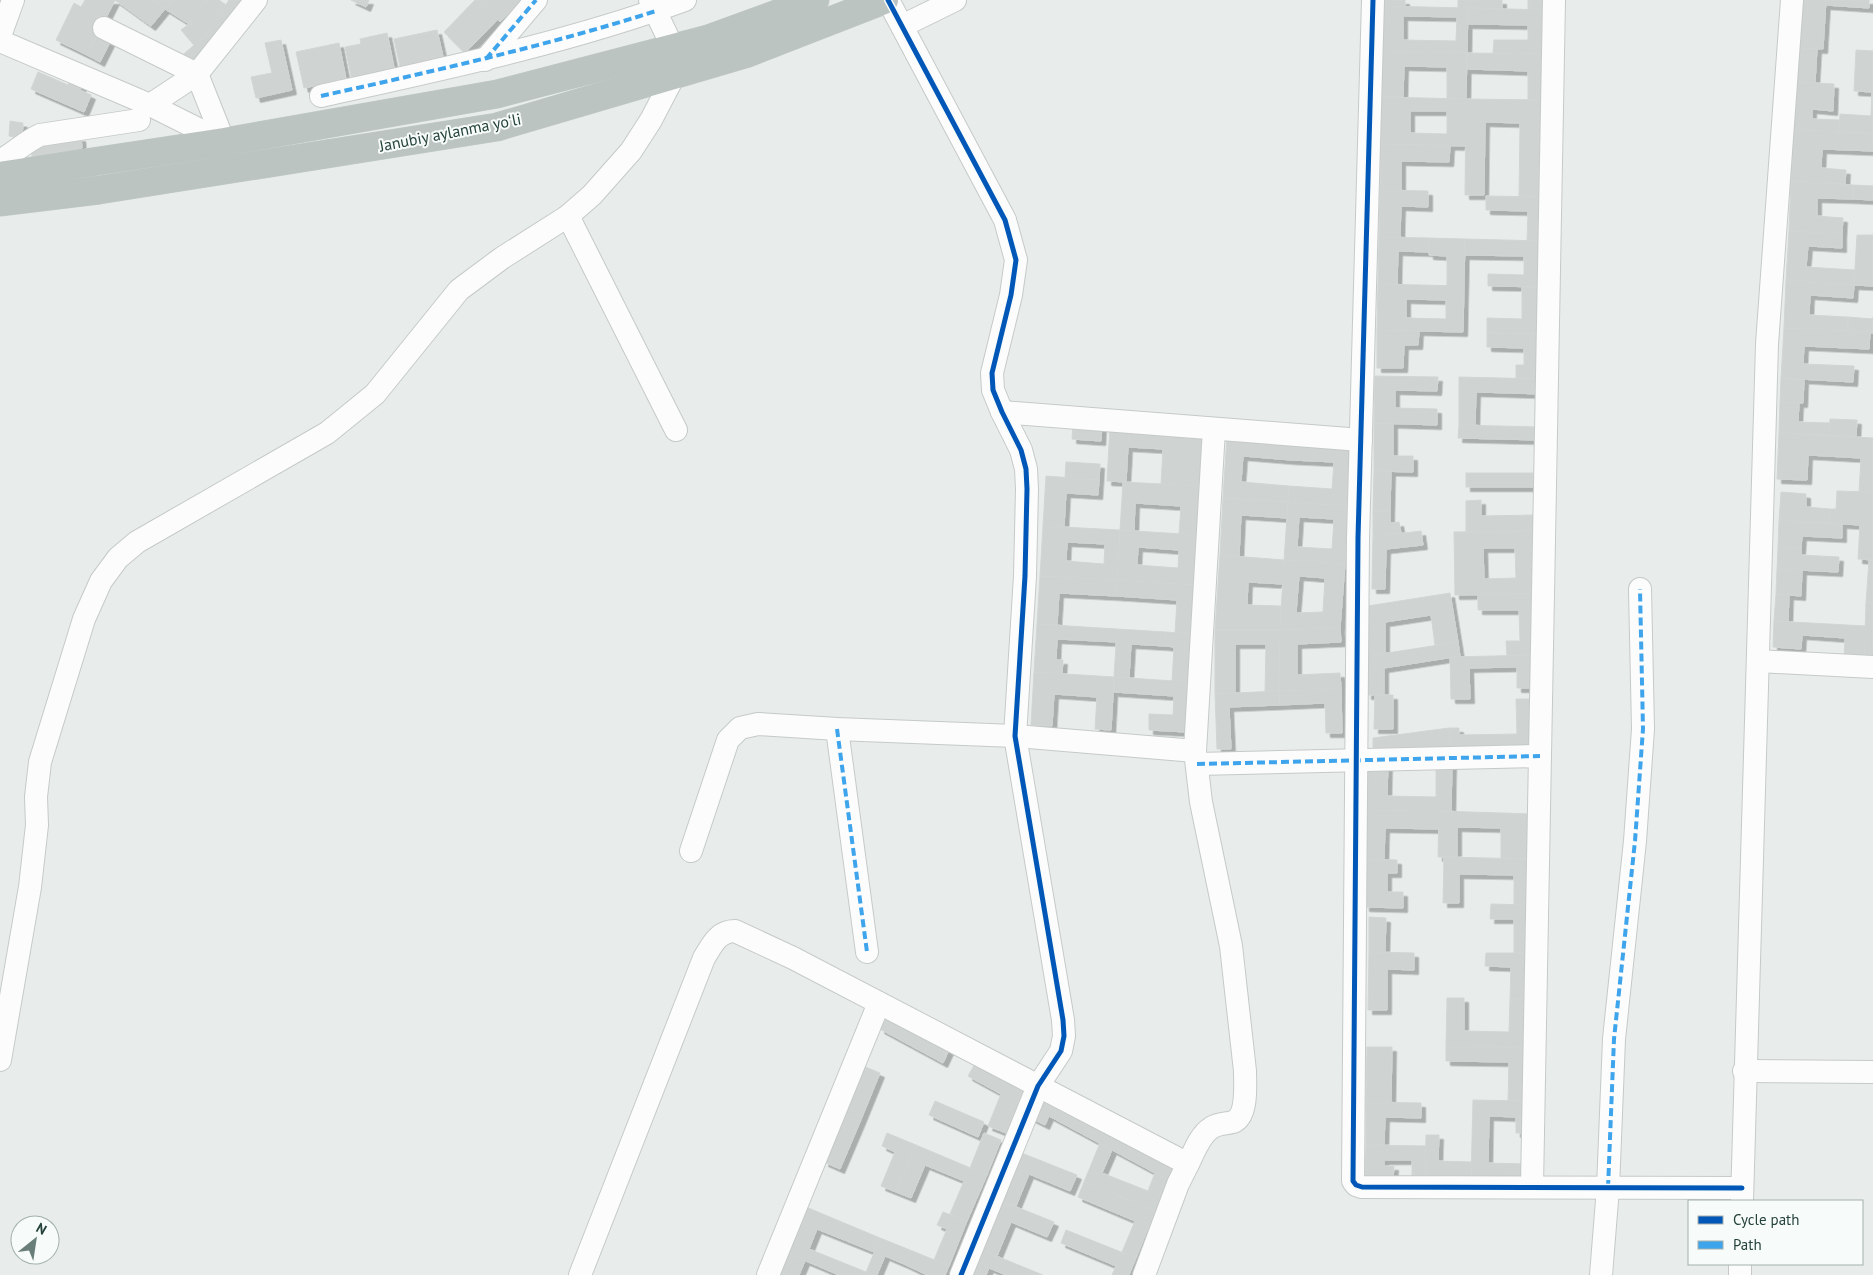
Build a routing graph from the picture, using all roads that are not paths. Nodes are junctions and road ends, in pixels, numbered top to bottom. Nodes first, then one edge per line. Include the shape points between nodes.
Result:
1 (13, 0) edge
2 (256, 0) edge
3 (536, 0) edge
4 (685, 0) edge
5 (815, 0) edge
6 (886, 0) edge
7 (955, 0) edge
8 (1373, 0) edge
9 (1554, 0) edge
10 (1792, 0) edge
11 (653, 5) edge
12 (902, 26) junction
13 (104, 28) dead end
14 (0, 36) edge
15 (0, 40) edge
16 (485, 60) junction
17 (674, 61) junction
18 (197, 74) junction
19 (321, 96) dead end
20 (145, 113) junction
21 (224, 142) junction
22 (5, 171) edge
23 (0, 202) edge
24 (568, 216) junction
25 (1002, 412) junction
26 (1214, 429) junction
27 (676, 430) dead end
28 (1361, 440) junction
29 (1640, 589) dead end
30 (1758, 661) junction
31 (1873, 667) edge
32 (837, 729) junction
33 (1015, 736) junction
34 (1540, 756) junction
35 (1196, 757) junction
36 (1356, 760) junction
37 (691, 851) dead end
38 (867, 952) dead end
39 (878, 1003) junction
40 (0, 1060) edge
41 (1744, 1071) junction
42 (1873, 1072) edge
43 (1038, 1086) junction
44 (1188, 1164) junction
45 (1532, 1186) junction
46 (1608, 1188) junction
47 (1742, 1195) edge
48 (582, 1275) edge
49 (768, 1275) edge
50 (961, 1275) edge
51 (1144, 1275) edge
52 (1601, 1275) edge

1 - 14 street
2 - 18 street
3 - 16 street
4 - 11 street
5 - 17 highway, Janubiy aylanma yoʻli via 708,39
6 - 12 street
6 - 17 highway, Janubiy aylanma yoʻli via 748,53
7 - 12 street
8 - 28 street
9 - 34 street
10 - 30 street via 1767,344
11 - 16 street via 616,24
11 - 17 street
12 - 25 street via 1005,220 1016,260 992,373 993,390
13 - 18 street
15 - 20 street
16 - 19 street
17 - 21 highway, Janubiy aylanma yoʻli
17 - 23 highway, Janubiy aylanma yoʻli via 497,127 99,190
17 - 24 street via 651,120 631,152
18 - 20 street
18 - 21 street
20 - 21 street
20 - 22 street via 40,135 15,152
21 - 22 highway, Janubiy aylanma yoʻli
24 - 27 street
24 - 40 street via 459,290 375,394 327,433 137,542 118,558 101,581 84,619 40,762 30,887
25 - 26 street
25 - 33 street via 1021,450 1027,489
26 - 28 street
26 - 35 street
28 - 36 street
29 - 46 street via 1643,729 1614,1039
30 - 31 street
30 - 41 street
32 - 33 street
32 - 37 street via 758,724 740,728 728,740
32 - 38 street
33 - 35 street
33 - 43 street via 1063,1020 1061,1051
34 - 36 street
34 - 45 street
35 - 36 street
35 - 44 street via 1204,819 1231,946 1245,1092 1242,1114 1238,1119 1210,1128
36 - 45 street via 1353,1181 1362,1187
39 - 43 street
39 - 48 street via 735,931 727,931 715,940 704,958
39 - 49 street
41 - 42 street
41 - 47 street
43 - 44 street
43 - 50 street
44 - 51 street
45 - 46 street
46 - 47 street
46 - 52 street

